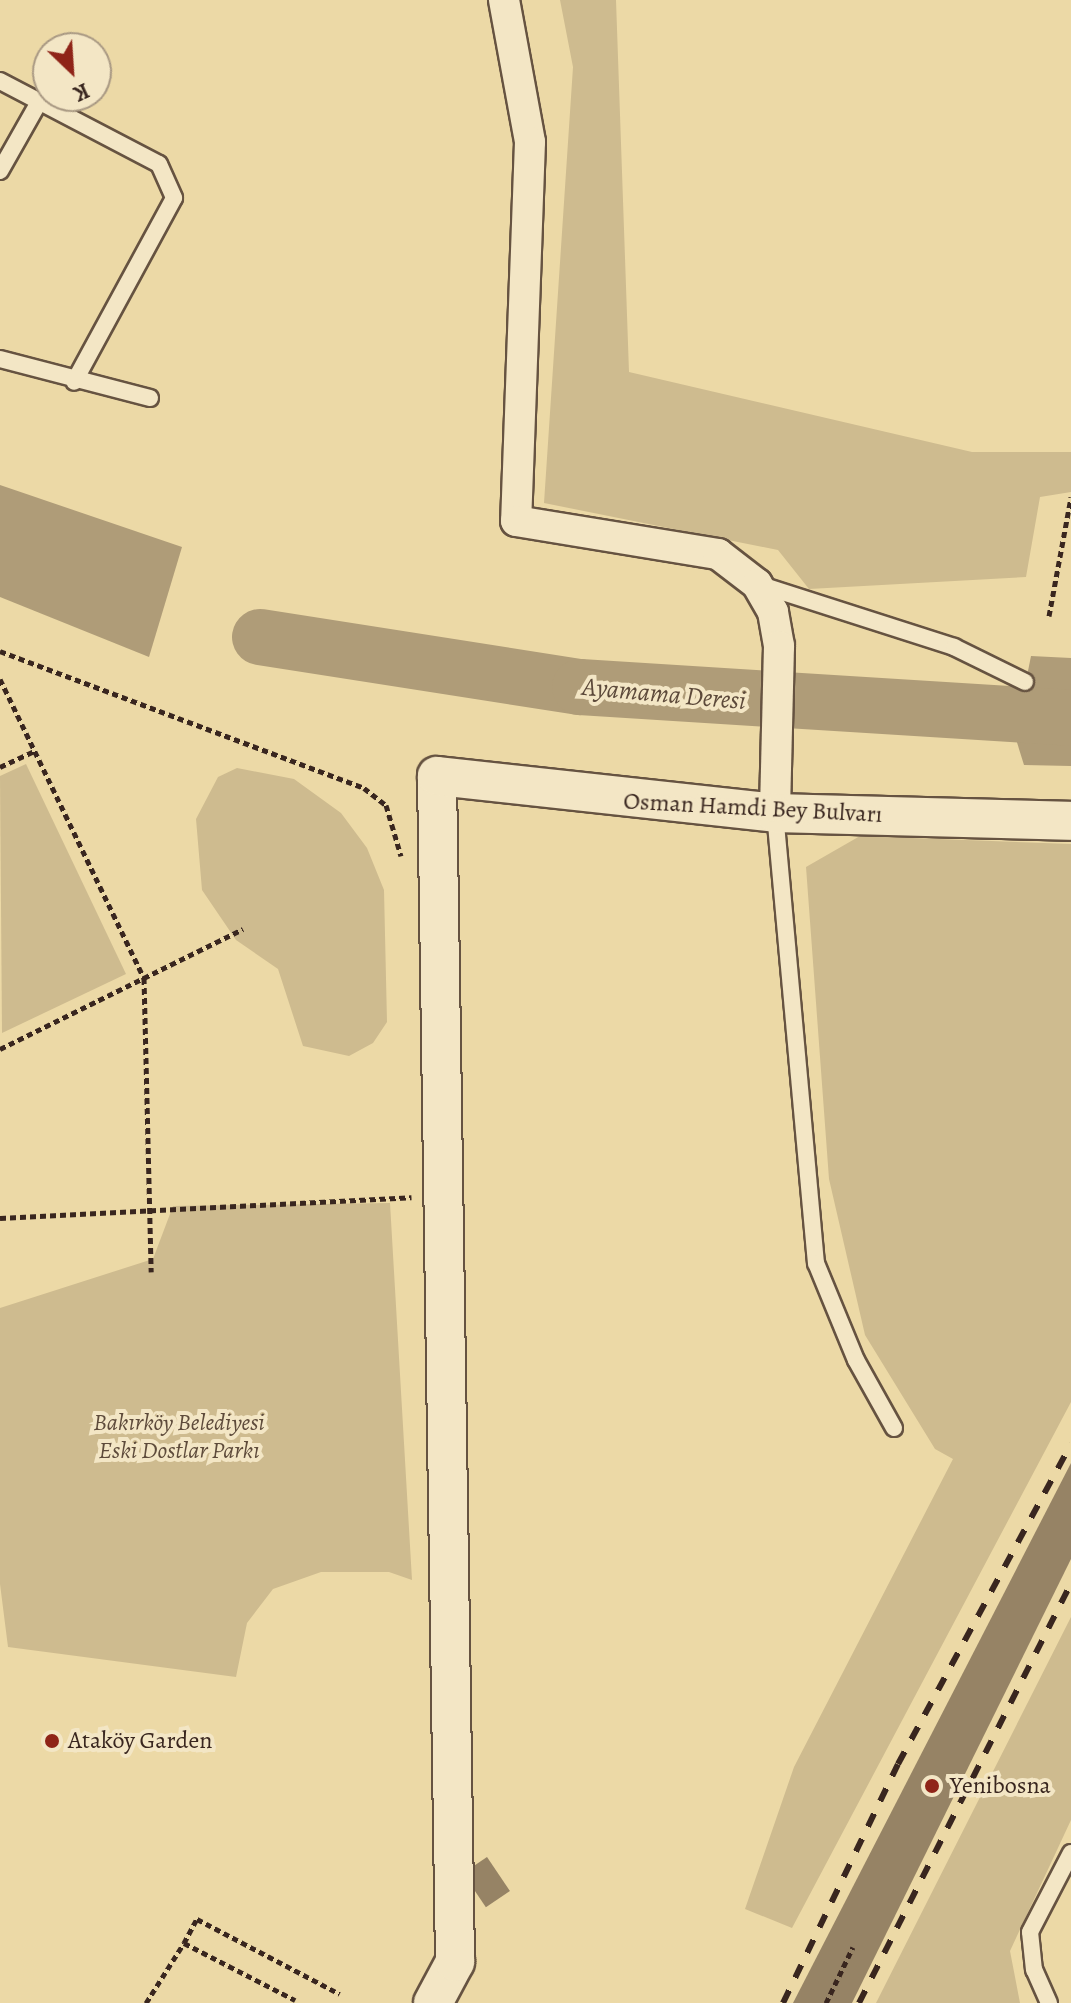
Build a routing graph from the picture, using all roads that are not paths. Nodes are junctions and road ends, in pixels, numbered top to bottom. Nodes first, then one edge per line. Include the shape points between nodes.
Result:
1 (504, 0) edge
2 (0, 81) edge
3 (32, 98) edge
4 (33, 112) edge
5 (58, 112) edge
6 (0, 171) edge
7 (0, 359) edge
8 (74, 382) junction
9 (150, 398) dead end
10 (757, 584) junction
11 (1025, 682) dead end
12 (776, 797) junction
13 (1071, 821) edge
14 (894, 1428) dead end
15 (1071, 1853) edge
16 (433, 2003) edge
17 (1049, 2003) edge

1 - 10 street via 530,142 516,521 718,554
2 - 3 lane
4 - 6 lane
5 - 8 lane via 159,164 174,198
7 - 8 lane
8 - 9 lane
10 - 11 lane via 954,647
10 - 12 street via 773,612 779,646
12 - 13 street, Osman Hamdi Bey Bulvarı
12 - 14 lane via 816,1263 856,1360
12 - 16 street, Osman Hamdi Bey Bulvarı via 437,776 455,1962
15 - 17 lane via 1030,1932 1034,1970

